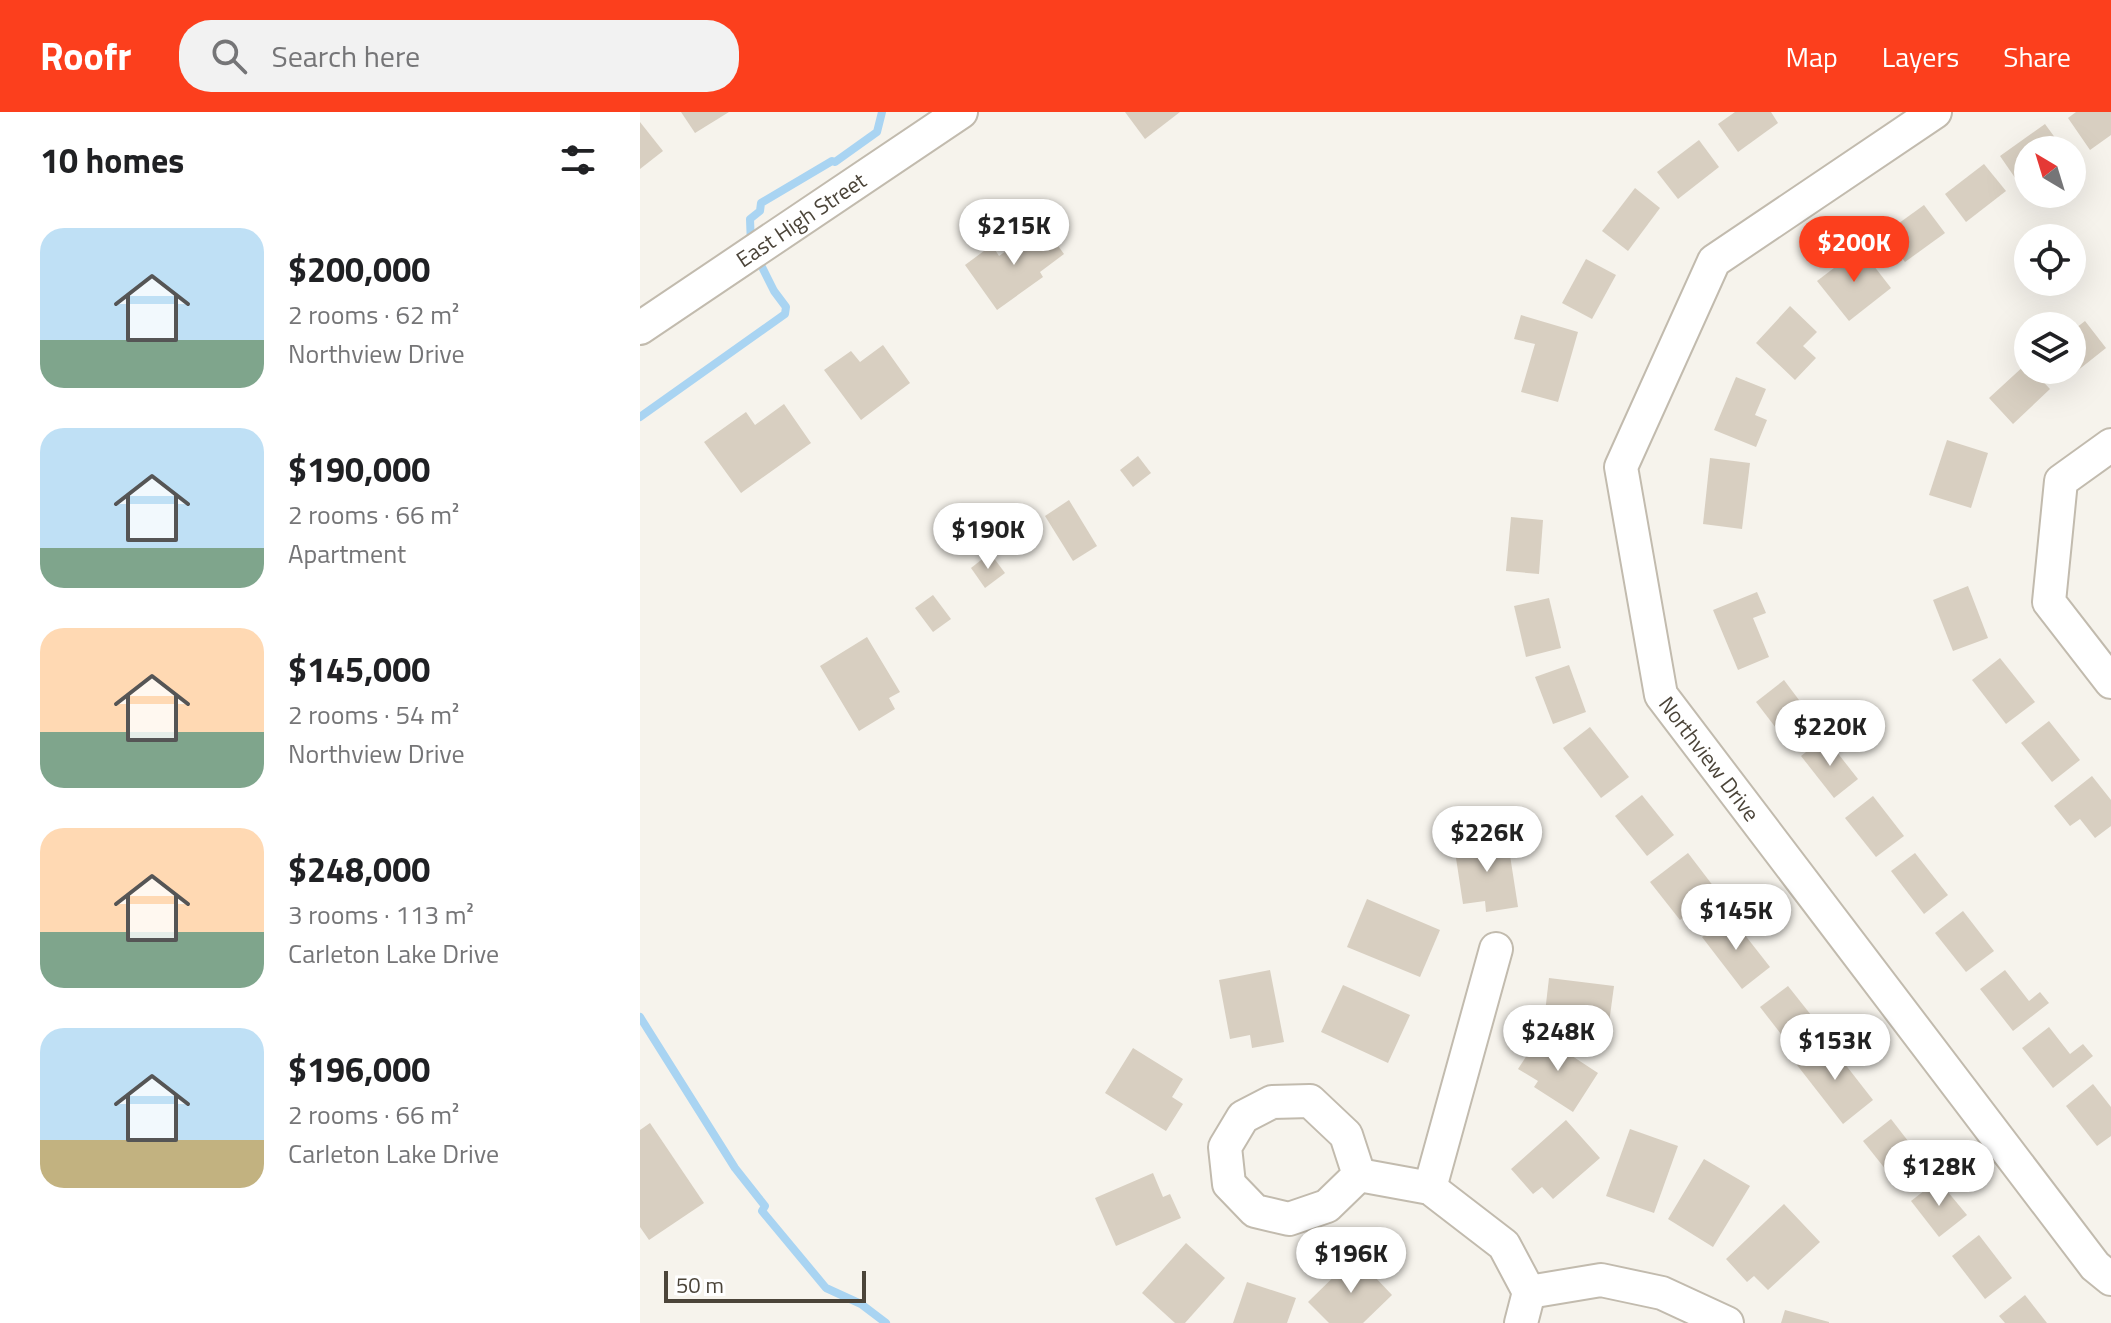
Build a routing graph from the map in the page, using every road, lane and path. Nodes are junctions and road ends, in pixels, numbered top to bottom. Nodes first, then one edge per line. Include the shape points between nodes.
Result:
1 (961, 112) edge
2 (1935, 112) edge
3 (640, 328) edge
4 (2111, 445) edge
5 (2111, 682) edge
6 (1496, 949) dead end
7 (1359, 1175) dead end
8 (1430, 1188) junction
9 (2111, 1279) edge
10 (1529, 1292) junction
11 (1521, 1323) edge
12 (1727, 1323) edge

1 - 3 street, East High Street
2 - 9 street, Northview Drive via 1714,261 1621,467 1661,695 2095,1266
4 - 5 street via 2061,481 2049,602
6 - 8 street
7 - 8 street
8 - 10 street via 1504,1245
10 - 11 street
10 - 12 street via 1601,1280 1662,1293

